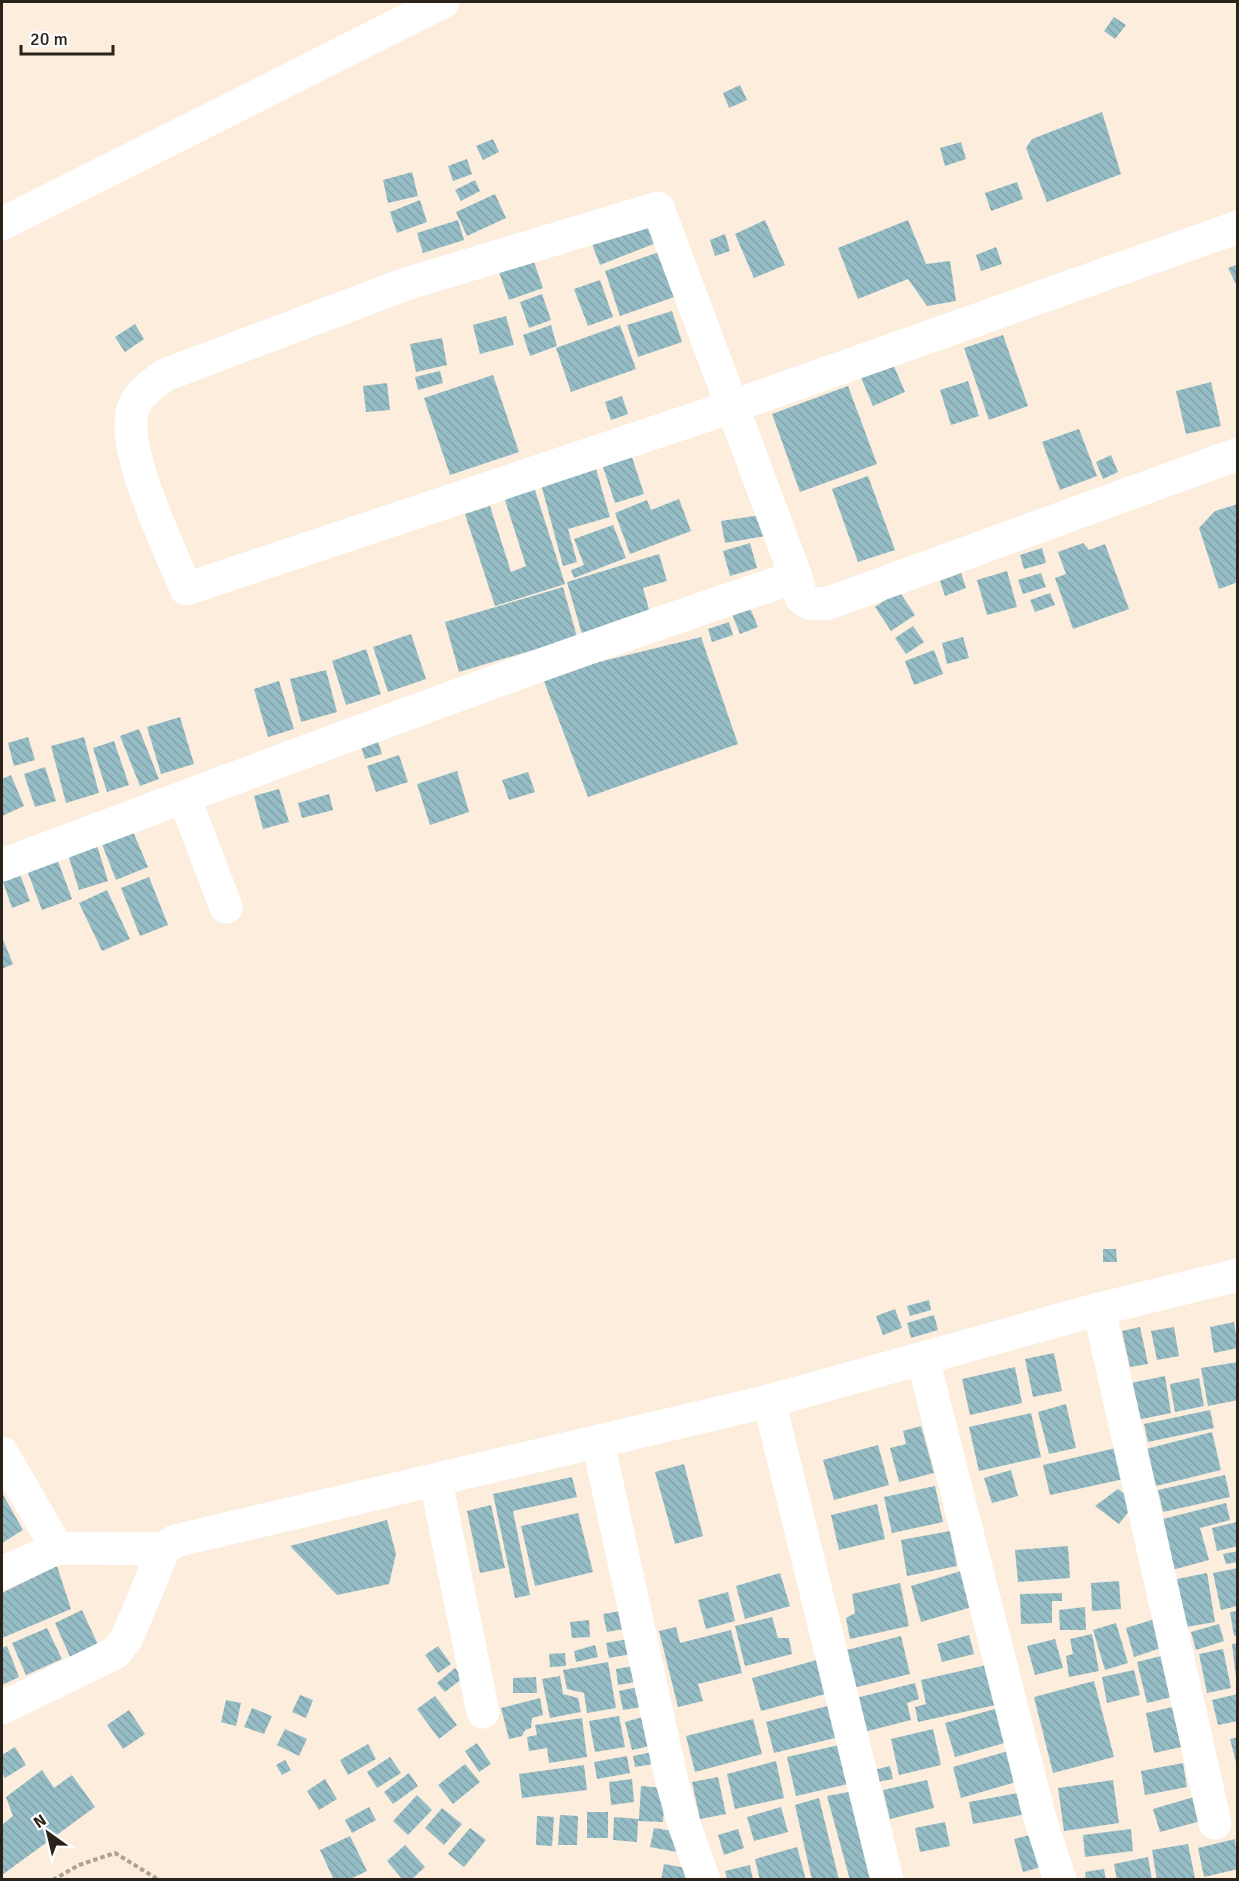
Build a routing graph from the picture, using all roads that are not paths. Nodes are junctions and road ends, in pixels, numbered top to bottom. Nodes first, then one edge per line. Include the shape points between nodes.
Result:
1 (444, 2) edge
2 (2, 224) edge
3 (1238, 227) edge
4 (734, 406) junction
5 (1238, 454) edge
6 (796, 577) junction
7 (183, 797) junction
8 (2, 865) edge
9 (226, 908) dead end
10 (1238, 1275) edge
11 (1099, 1309) junction
12 (923, 1359) junction
13 (769, 1401) junction
14 (598, 1442) junction
15 (2, 1453) edge
16 (436, 1482) junction
17 (57, 1548) junction
18 (165, 1549) junction
19 (2, 1573) edge
20 (2, 1708) edge
21 (483, 1712) dead end
22 (1215, 1823) dead end
23 (704, 1880) edge
24 (887, 1880) edge
25 (1060, 1880) edge

1 - 2 street
3 - 4 street
4 - 4 street via 658,208 406,284 165,375 146,389 134,406 130,426 135,459 186,589
4 - 6 street
5 - 6 street via 826,604 809,603 801,597
6 - 7 street
7 - 8 street
7 - 9 street
10 - 11 street
11 - 12 street
11 - 22 street
12 - 13 street
12 - 25 street via 1039,1815
13 - 14 street
13 - 24 street
14 - 16 street
14 - 23 street via 672,1782
15 - 17 street
16 - 18 street via 175,1541
16 - 21 street
17 - 18 street
17 - 19 street
18 - 20 street via 127,1638 115,1653

